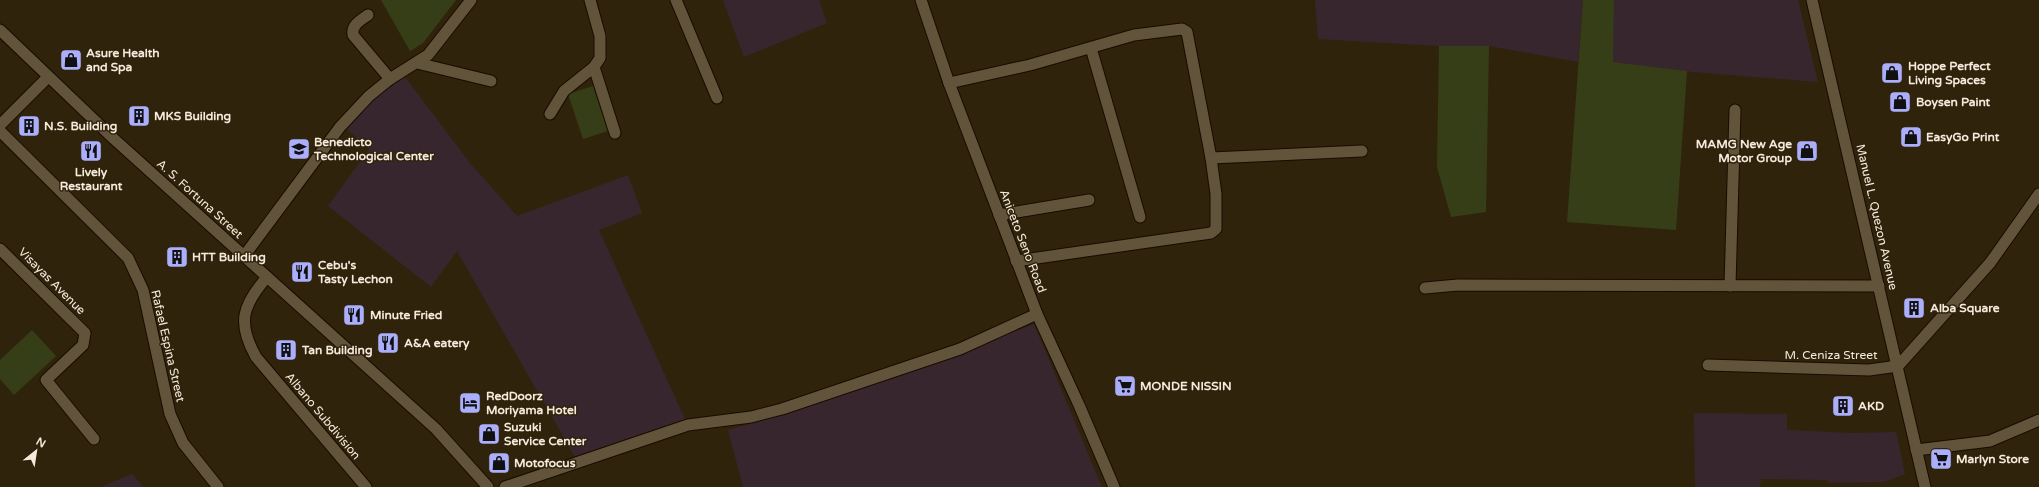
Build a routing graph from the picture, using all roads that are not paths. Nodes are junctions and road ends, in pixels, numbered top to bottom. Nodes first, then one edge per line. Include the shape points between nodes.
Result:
1 (470, 0) edge
2 (590, 0) edge
3 (676, 0) edge
4 (921, 0) edge
5 (1812, 0) edge
6 (368, 15) dead end
7 (0, 30) edge
8 (1091, 48) junction
9 (417, 63) junction
10 (594, 67) junction
11 (48, 78) junction
12 (390, 79) junction
13 (491, 81) dead end
14 (949, 83) junction
15 (717, 98) dead end
16 (1736, 110) dead end
17 (550, 114) dead end
18 (0, 125) edge
19 (0, 131) edge
20 (615, 133) dead end
21 (1362, 151) dead end
22 (1211, 158) junction
23 (2039, 194) edge
24 (1089, 200) dead end
25 (999, 215) junction
26 (1140, 217) dead end
27 (0, 249) edge
28 (244, 256) junction
29 (1016, 261) junction
30 (267, 277) junction
31 (1730, 286) junction
32 (1878, 286) junction
33 (1426, 288) dead end
34 (1037, 314) junction
35 (1708, 365) dead end
36 (1898, 366) junction
37 (2039, 420) edge
38 (94, 439) dead end
39 (1916, 450) junction
40 (218, 487) edge
41 (366, 487) edge
42 (488, 487) edge
43 (505, 487) edge
44 (1114, 487) edge
45 (1925, 487) edge

1 - 9 street via 428,55
2 - 10 street via 600,36 600,58
3 - 15 street
4 - 14 street, Aniceto Seno Road
5 - 32 street, Manuel L. Quezon Avenue
6 - 12 street via 356,24 354,36
7 - 11 street, A. S. Fortuna Street
8 - 14 street
8 - 22 street via 1134,36 1182,29 1187,32
8 - 26 street
9 - 12 street
9 - 13 street
10 - 17 street via 564,91
10 - 20 street
11 - 18 street
11 - 28 street, A. S. Fortuna Street
12 - 28 street via 369,96 340,127
14 - 25 street, Aniceto Seno Road
16 - 31 street
19 - 40 street, Rafael Espina Street via 128,258 143,290 170,414 183,443
21 - 22 street
22 - 29 street via 1217,224 1211,233
23 - 36 street via 1990,263
24 - 25 street
25 - 29 street, Aniceto Seno Road
27 - 38 street, Visayas Avenue via 85,333 83,345 46,380
28 - 30 street, A. S. Fortuna Street
29 - 34 street, Aniceto Seno Road
30 - 41 street, Albano Subdivision via 250,297 244,313 244,331 250,346 256,358
30 - 42 street, A. S. Fortuna Street via 436,429
31 - 32 street
31 - 33 street via 1458,285
32 - 36 street, Manuel L. Quezon Avenue
34 - 43 street via 960,349 782,409 751,418 688,425
34 - 44 street, Aniceto Seno Road
35 - 36 street, M. Ceniza Street via 1869,370
36 - 39 street, Manuel L. Quezon Avenue
37 - 39 street via 1990,441
39 - 45 street, Manuel L. Quezon Avenue

